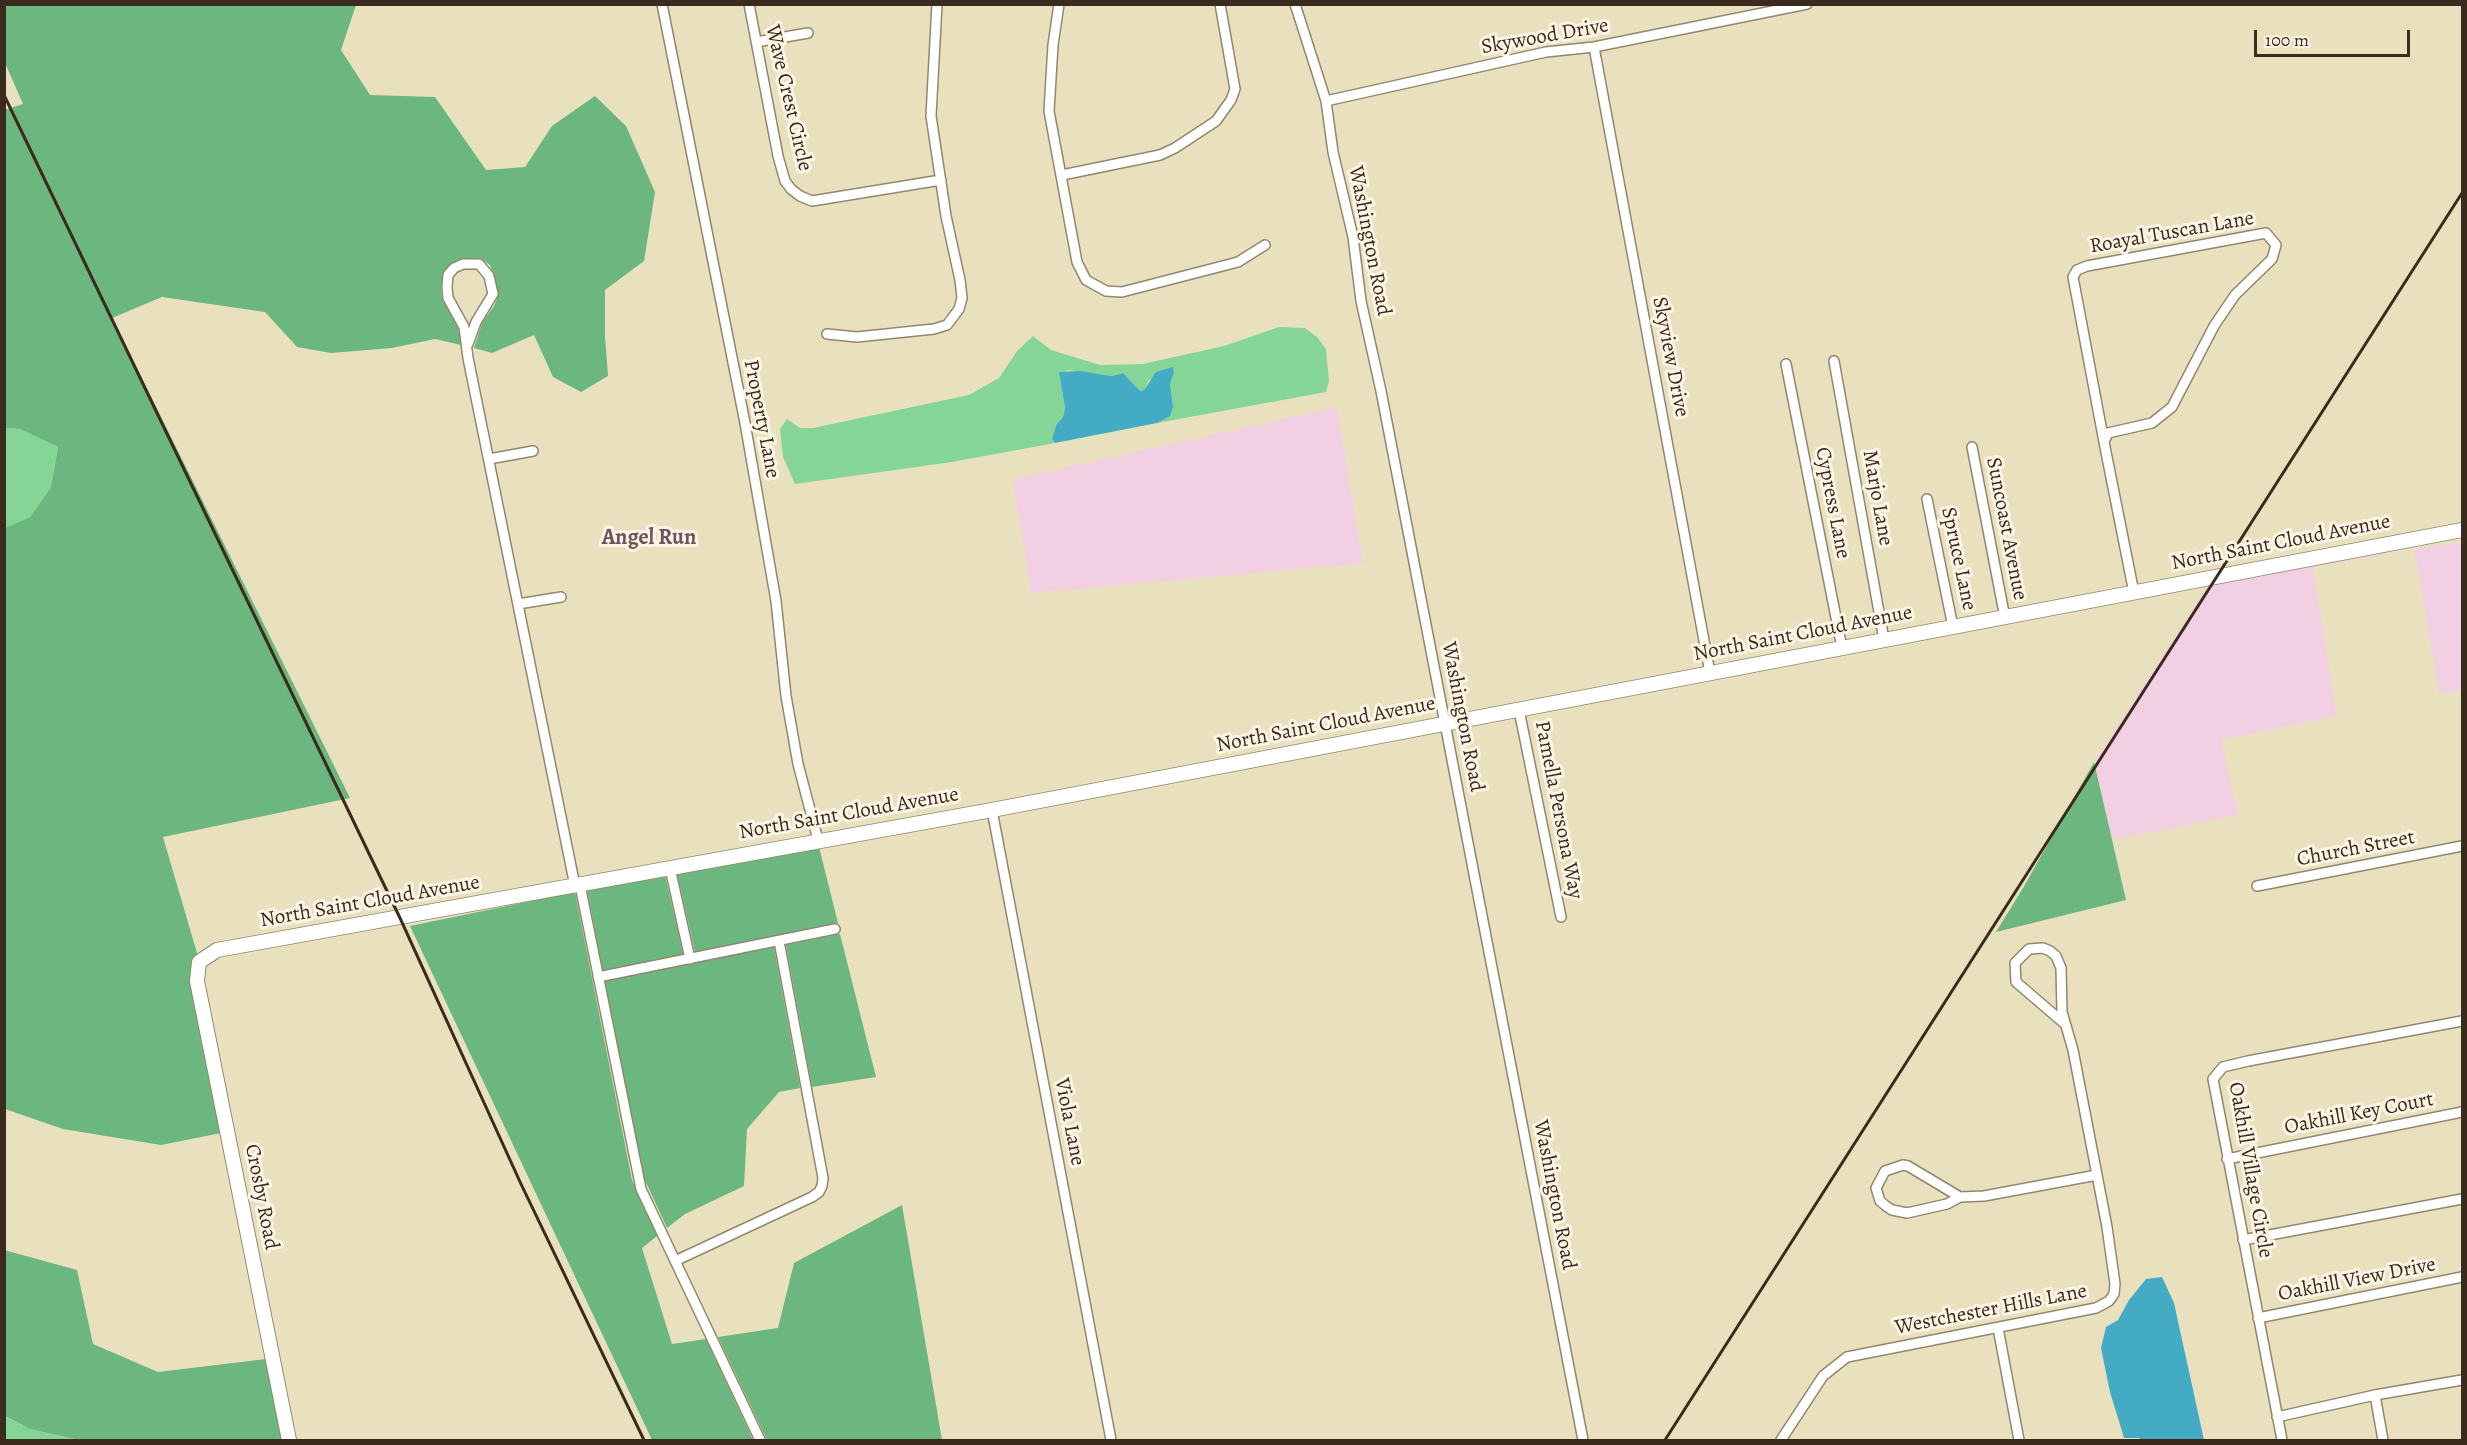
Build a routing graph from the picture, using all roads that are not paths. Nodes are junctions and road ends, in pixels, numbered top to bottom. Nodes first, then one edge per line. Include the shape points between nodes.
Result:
1 (662, 4) edge
2 (749, 4) edge
3 (937, 4) edge
4 (1059, 4) edge
5 (1220, 4) edge
6 (1295, 4) edge
7 (1807, 4) edge
8 (808, 33) dead end
9 (756, 42) junction
10 (1594, 47) junction
11 (1326, 101) junction
12 (1062, 175) junction
13 (941, 180) junction
14 (1265, 245) dead end
15 (827, 334) dead end
16 (468, 344) junction
17 (1834, 361) dead end
18 (1786, 364) dead end
19 (2104, 442) junction
20 (1972, 447) dead end
21 (533, 451) dead end
22 (489, 459) junction
23 (1927, 499) dead end
24 (2463, 530) edge
25 (2133, 593) junction
26 (561, 597) dead end
27 (518, 604) junction
28 (2006, 618) junction
29 (1953, 627) junction
30 (1884, 640) junction
31 (1842, 648) junction
32 (1710, 673) junction
33 (1519, 710) junction
34 (1444, 723) junction
35 (992, 810) junction
36 (818, 840) junction
37 (2463, 846) edge
38 (670, 868) junction
39 (578, 886) junction
40 (2257, 886) dead end
41 (1560, 917) dead end
42 (835, 929) dead end
43 (778, 940) junction
44 (690, 958) junction
45 (199, 962) joint
46 (598, 977) junction
47 (2463, 1021) edge
48 (2065, 1024) junction
49 (2463, 1112) edge
50 (2227, 1159) junction
51 (2097, 1175) junction
52 (1960, 1197) junction
53 (2463, 1199) edge
54 (2243, 1240) junction
55 (675, 1261) junction
56 (2463, 1277) edge
57 (2258, 1318) junction
58 (1998, 1328) junction
59 (2463, 1380) edge
60 (2375, 1395) junction
61 (2277, 1417) junction
62 (289, 1440) edge
63 (760, 1440) edge
64 (1111, 1440) edge
65 (1583, 1440) edge
66 (1781, 1440) edge
67 (2019, 1440) edge
68 (2282, 1440) edge
69 (2384, 1440) edge

1 - 36 street, Property Lane via 753,467 798,764
2 - 9 street, Wave Crest Circle
3 - 13 street via 932,116
4 - 12 street via 1048,94
5 - 12 street via 1235,89 1216,121 1160,155
6 - 11 street, Washington Road
7 - 10 street, Skywood Drive
8 - 9 street
9 - 13 street, Wave Crest Circle via 785,181 800,196 812,201
10 - 11 street, Skywood Drive via 1546,52
10 - 32 street, Skyview Drive
11 - 34 street, Washington Road
12 - 14 street via 1077,262 1086,280 1106,291 1122,292 1238,262
13 - 15 street via 962,298 954,318 948,325 934,329 857,337
16 - 16 street via 464,327 448,298 448,276 463,264 479,264 489,276 493,294
16 - 22 street
17 - 30 street, Marjo Lane
18 - 31 street, Cypress Lane
19 - 19 street, Roayal Tuscan Lane via 2108,433 2152,423 2172,407 2214,326 2235,295 2272,259 2276,245 2266,233 2077,270 2073,277
19 - 25 street, Roayal Tuscan Lane
20 - 28 street, Suncoast Avenue
21 - 22 street
22 - 27 street
23 - 29 street, Spruce Lane
24 - 25 street, North Saint Cloud Avenue
25 - 28 street, North Saint Cloud Avenue
26 - 27 street
27 - 39 street
28 - 29 street, North Saint Cloud Avenue
29 - 30 street, North Saint Cloud Avenue
30 - 31 street, North Saint Cloud Avenue
31 - 32 street, North Saint Cloud Avenue
32 - 33 street, North Saint Cloud Avenue
33 - 34 street, North Saint Cloud Avenue
33 - 41 street, Pamella Persona Way
34 - 35 street, North Saint Cloud Avenue
34 - 65 street, Washington Road
35 - 36 street, North Saint Cloud Avenue
35 - 64 street, Viola Lane
36 - 38 street, North Saint Cloud Avenue
37 - 40 street, Church Street
38 - 39 street, North Saint Cloud Avenue
38 - 44 street
39 - 45 street, North Saint Cloud Avenue via 217,950
39 - 46 street
42 - 43 street
43 - 44 street
43 - 55 street via 822,1186 812,1197
44 - 46 street
45 - 62 street, Crosby Road via 197,981
46 - 55 street via 638,1179
47 - 50 street, Oakhill Village Circle via 2223,1067 2213,1079
48 - 48 street, Westchester Hills Lane via 2059,963 2050,951 2029,949 2015,963 2016,982
48 - 51 street, Westchester Hills Lane
49 - 50 street, Oakhill Key Court
50 - 54 street, Oakhill Village Circle
51 - 52 street
51 - 58 street, Westchester Hills Lane via 2114,1294 2096,1308
52 - 52 street via 1903,1165 1885,1171 1877,1183 1880,1201 1900,1213 1947,1204
53 - 54 street
54 - 57 street, Oakhill Village Circle
55 - 63 street
56 - 57 street, Oakhill View Drive
57 - 61 street, Oakhill Village Circle
58 - 66 street, Westchester Hills Lane via 1847,1357 1823,1376
58 - 67 street
59 - 60 street
60 - 61 street
60 - 69 street
61 - 68 street, Oakhill Village Circle

